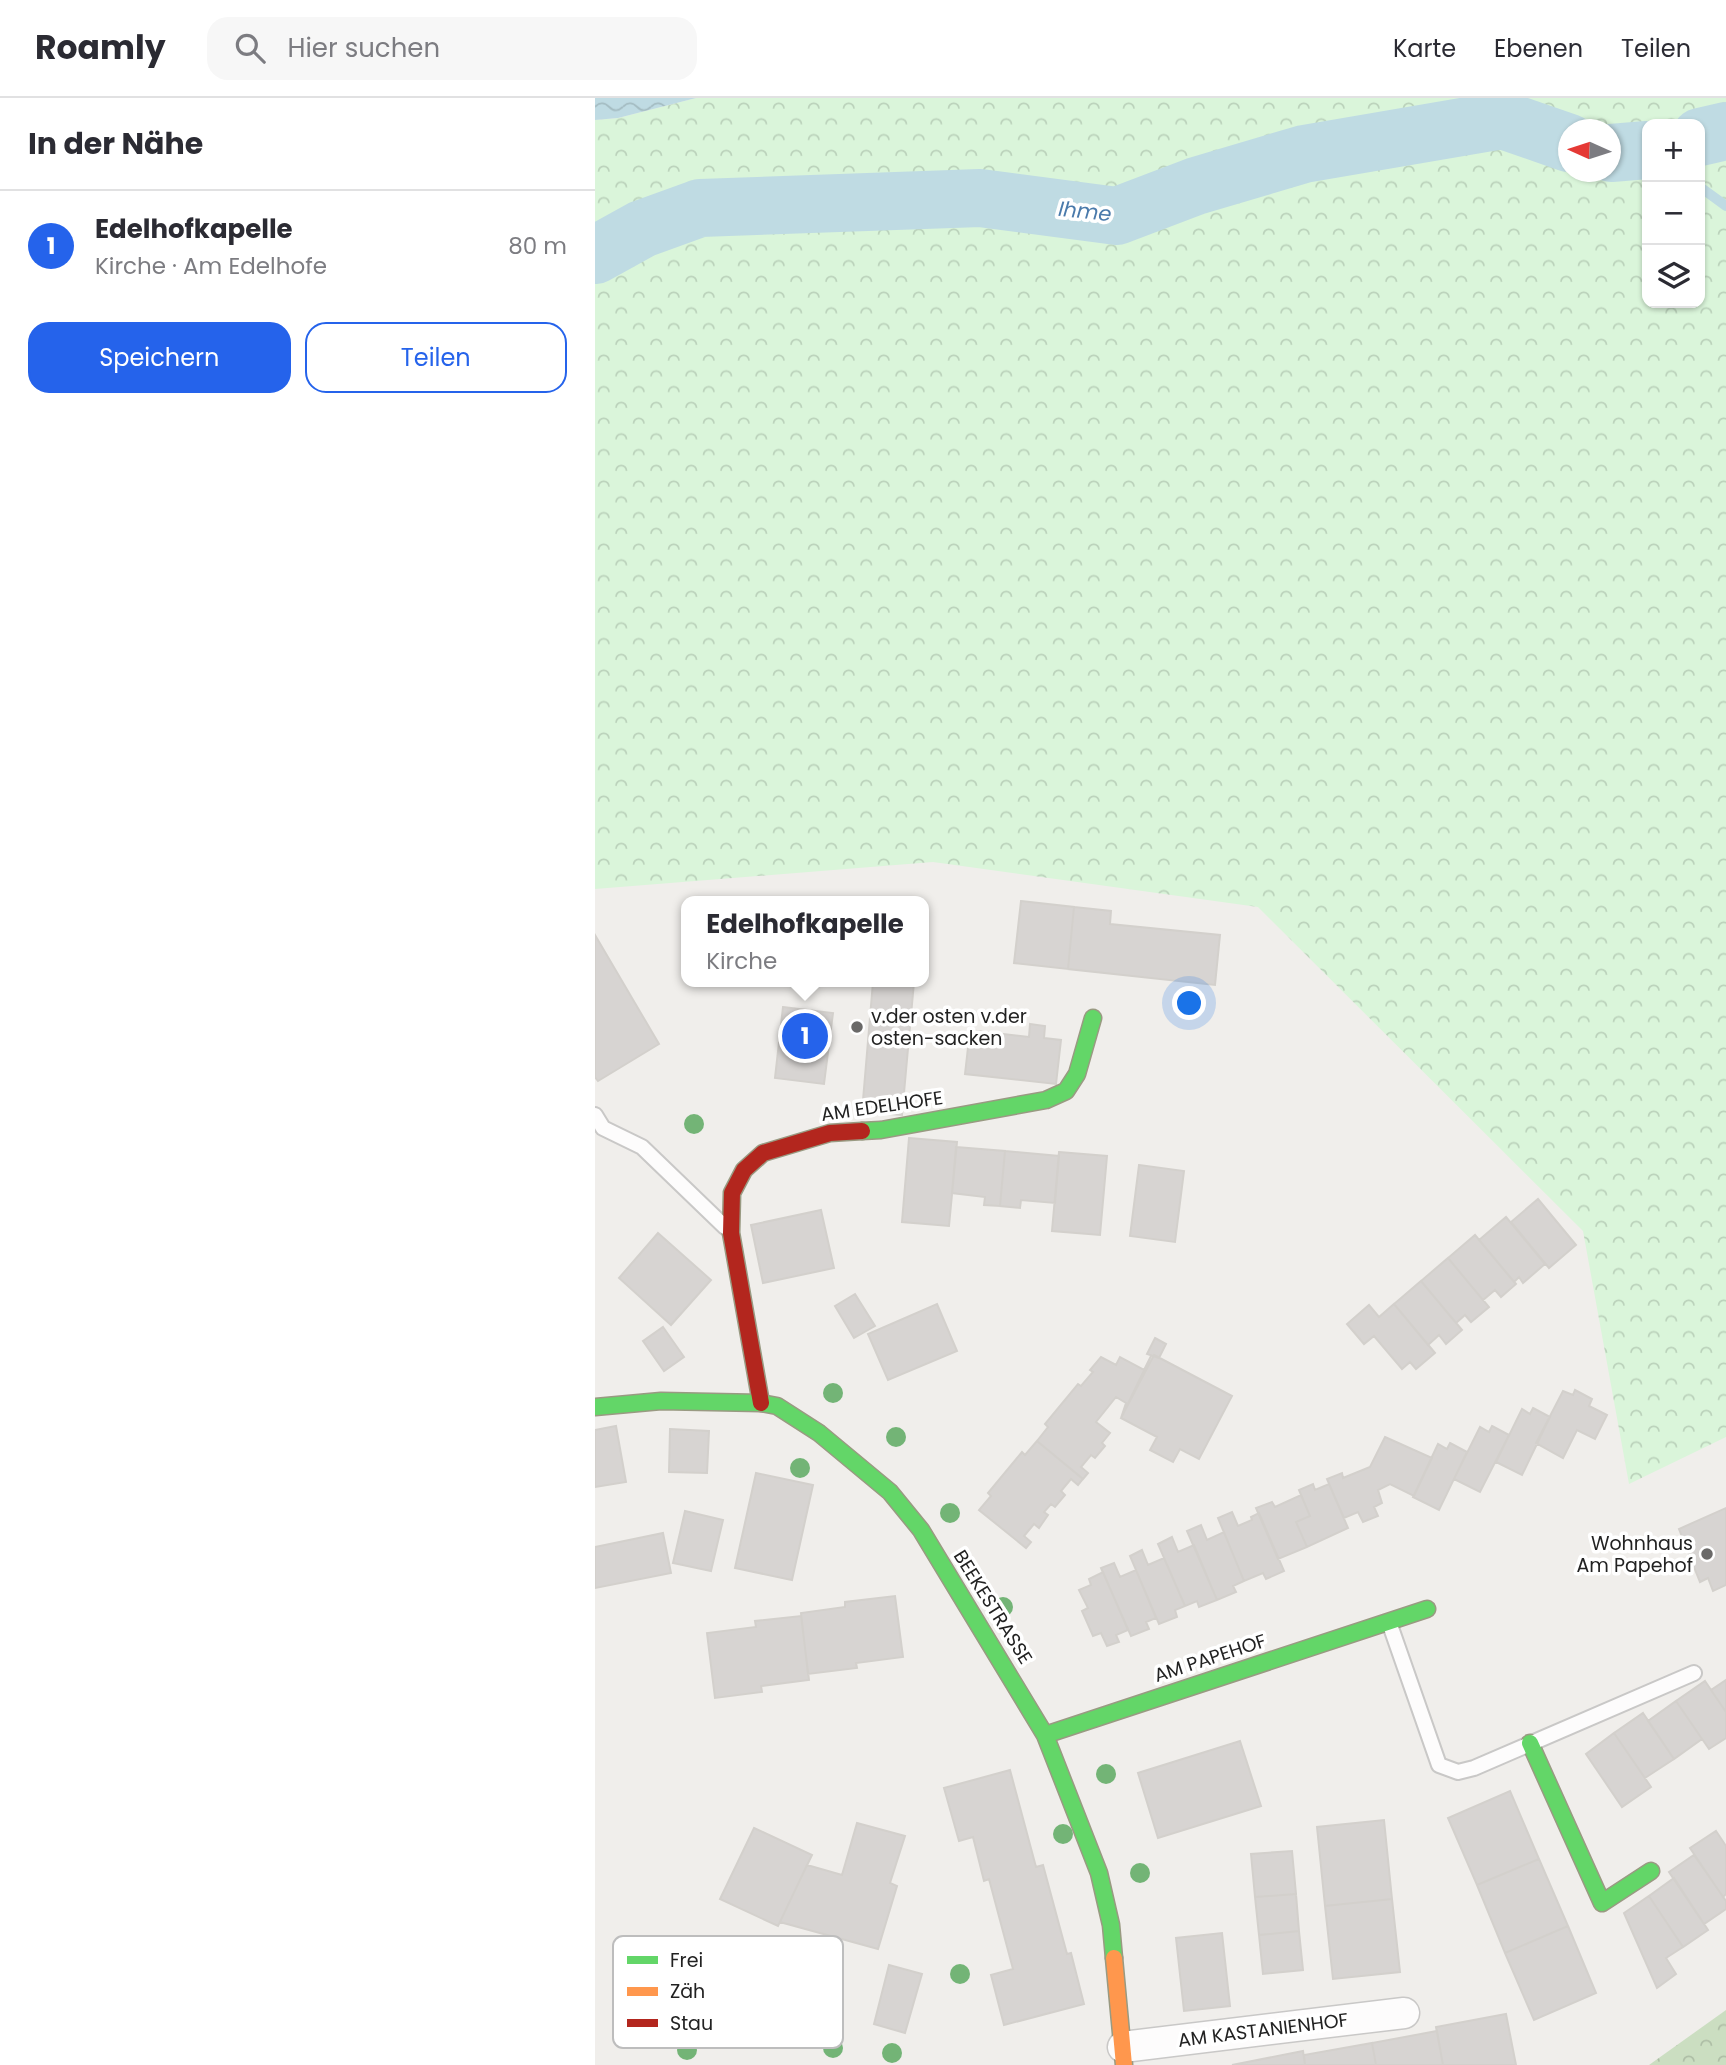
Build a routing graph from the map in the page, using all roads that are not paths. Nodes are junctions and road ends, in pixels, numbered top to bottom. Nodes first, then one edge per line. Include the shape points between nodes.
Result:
1 (1093, 1018) dead end
2 (595, 1115) edge
3 (731, 1233) junction
4 (761, 1403) junction
5 (595, 1407) edge
6 (1427, 1609) dead end
7 (1389, 1621) junction
8 (1694, 1673) dead end
9 (1045, 1735) junction
10 (1530, 1743) junction
11 (1651, 1871) dead end
12 (1404, 2013) dead end
13 (1123, 2056) edge

1 - 3 street, AM EDELHOFE via 1077,1074 1066,1091 1046,1100 881,1130 830,1133 763,1153 744,1170 732,1193
2 - 3 lane via 603,1128 642,1147
3 - 4 street, AM EDELHOFE
4 - 5 street, BEEKESTRASSE via 661,1401
4 - 9 street, BEEKESTRASSE via 778,1406 819,1433 890,1492 921,1530
6 - 7 street, AM PAPEHOF
7 - 9 street, AM PAPEHOF
7 - 10 lane via 1439,1765 1458,1772
8 - 10 lane
9 - 13 street, BEEKESTRASSE via 1099,1873 1111,1925
10 - 11 street via 1601,1903
12 - 13 street, AM KASTANIENHOF

